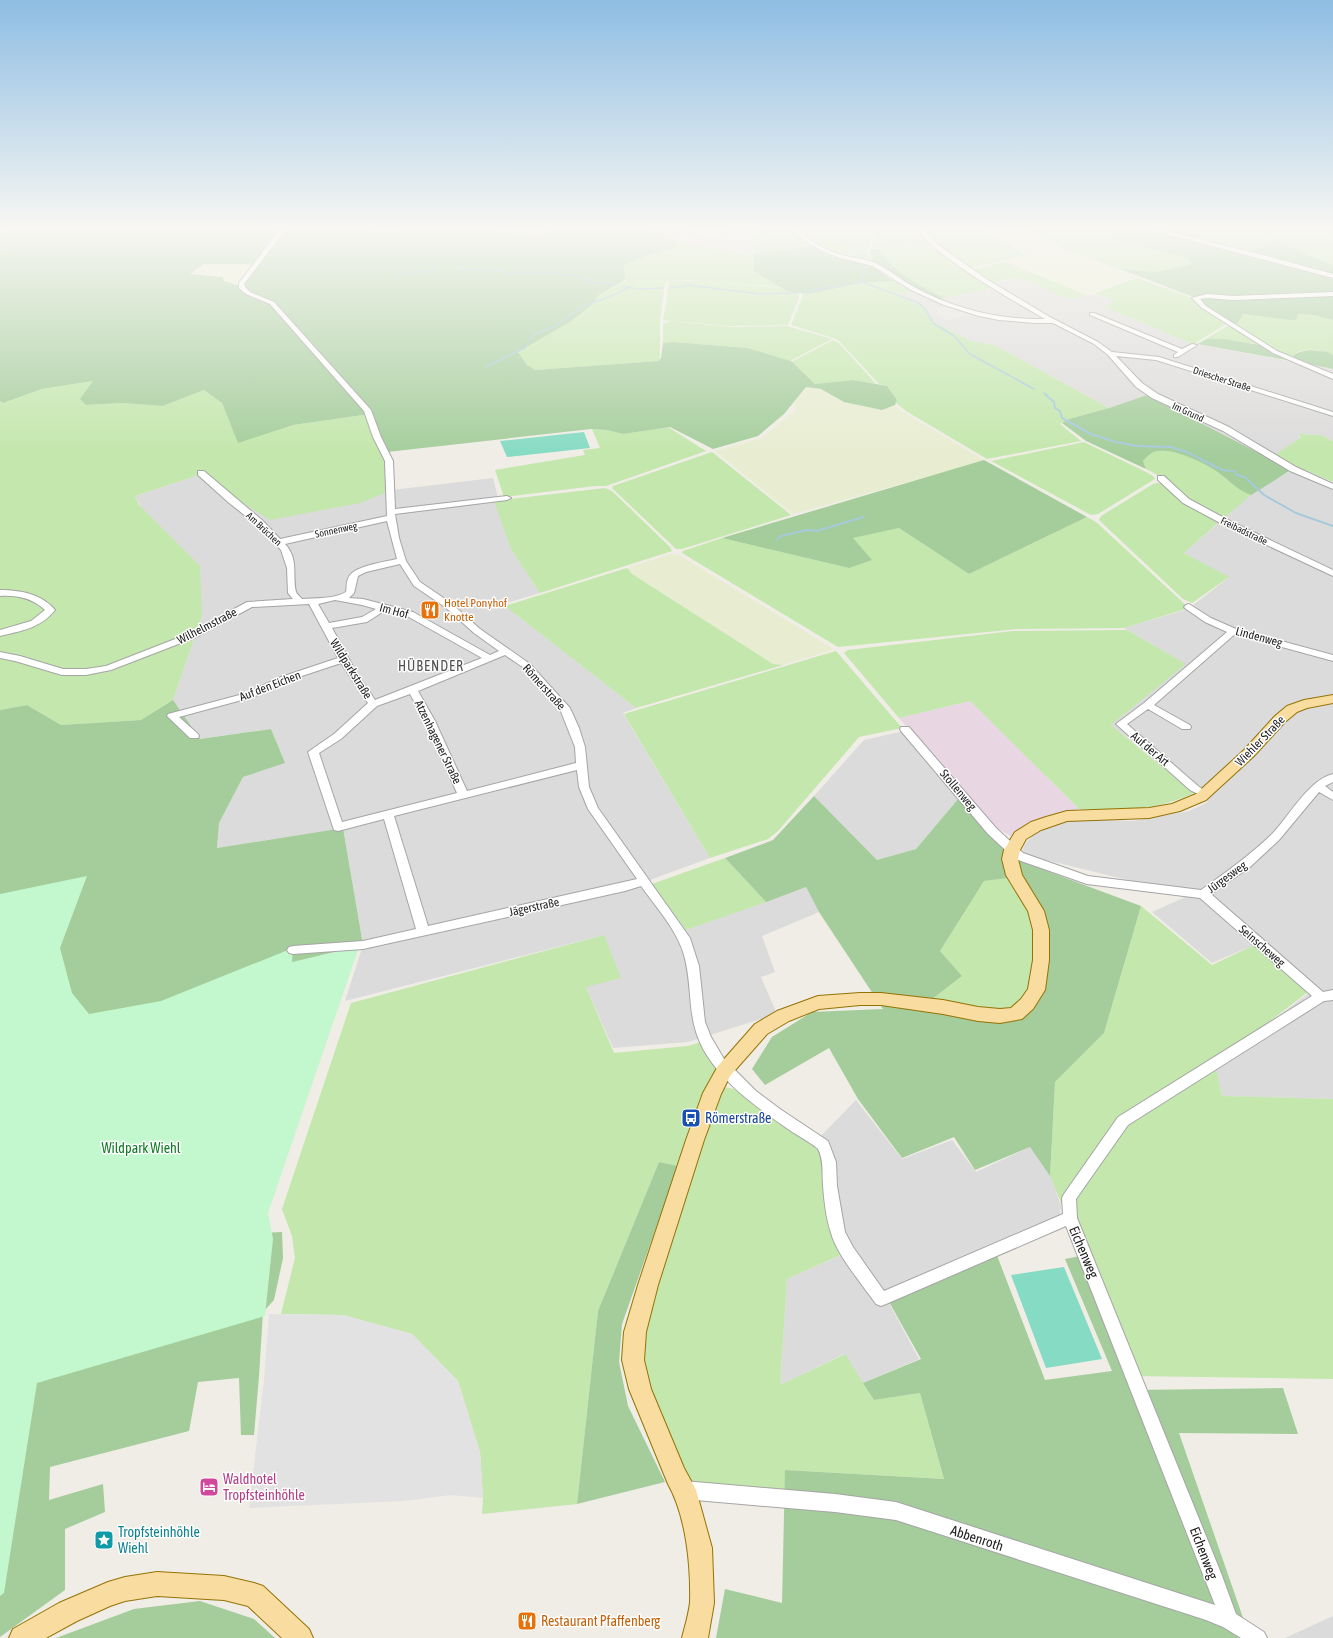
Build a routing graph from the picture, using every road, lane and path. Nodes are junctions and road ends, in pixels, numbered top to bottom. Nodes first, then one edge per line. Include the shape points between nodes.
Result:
1 (272, 304) edge
2 (950, 304) edge
3 (1026, 304) edge
4 (1201, 304) edge
5 (1092, 314) dead end
6 (1054, 321) junction
7 (1194, 345) dead end
8 (1181, 351) junction
9 (1110, 354) junction
10 (1168, 362) junction
11 (1333, 377) edge
12 (1333, 414) edge
13 (201, 473) dead end
14 (1161, 478) dead end
15 (1333, 487) edge
16 (507, 498) dead end
17 (391, 515) junction
18 (280, 542) junction
19 (402, 561) junction
20 (1333, 573) edge
21 (0, 593) edge
22 (335, 599) junction
23 (299, 601) junction
24 (312, 601) junction
25 (1189, 606) dead end
26 (383, 608) junction
27 (325, 627) junction
28 (1233, 631) junction
29 (0, 633) edge
30 (505, 652) junction
31 (0, 655) edge
32 (1333, 658) edge
33 (344, 659) junction
34 (490, 659) junction
35 (412, 690) junction
36 (1332, 700) edge
37 (373, 704) junction
38 (1148, 705) junction
39 (1186, 727) dead end
40 (905, 729) dead end
41 (194, 736) dead end
42 (583, 765) junction
43 (1333, 777) edge
44 (1318, 786) junction
45 (1209, 790) junction
46 (463, 795) junction
47 (1333, 797) edge
48 (388, 814) junction
49 (1012, 850) junction
50 (1042, 864) joint
51 (644, 881) junction
52 (1203, 894) junction
53 (423, 931) junction
54 (293, 950) dead end
55 (1327, 996) edge
56 (724, 1071) junction
57 (1070, 1218) junction
58 (684, 1490) junction
59 (1228, 1620) junction
60 (22, 1638) edge
61 (300, 1638) edge
62 (695, 1638) edge
63 (1258, 1638) edge

1 - 17 street, Römerstraße via 367,410 389,461
2 - 6 street via 1014,321
3 - 6 street, Im Grund
4 - 11 street via 1275,352
5 - 8 street
6 - 9 street, Im Grund via 1096,343
7 - 8 street
8 - 10 street
9 - 10 street, Driescher Straße via 1143,356
9 - 15 street, Im Grund via 1139,385 1155,396 1226,429 1293,469
10 - 12 street, Driescher Straße
13 - 18 street, Am Brüchen
14 - 20 street, Freibadstraße via 1186,501
16 - 17 street
17 - 18 street, Sonnenweg
17 - 19 street, Römerstraße
18 - 23 street, Am Brüchen via 291,568 292,593
19 - 22 street, Wilhelmstraße via 355,574 350,593
19 - 30 street, Römerstraße via 417,584 448,605
21 - 29 street via 33,596 50,610 42,620
22 - 24 street, Wilhelmstraße
22 - 26 street, Im Hof via 363,602
23 - 24 street, Wilhelmstraße
23 - 31 street, Wilhelmstraße via 250,604 191,636 108,668 86,672 62,672
24 - 27 street, Wildparkstraße
25 - 28 street, Lindenweg via 1208,620
26 - 27 street via 364,620
26 - 34 street, Im Hof via 410,614
27 - 33 street, Wildparkstraße
28 - 32 street, Lindenweg
28 - 38 street, Auf der Art
30 - 34 street, Atzenhagener Straße
30 - 42 street, Römerstraße via 527,666 565,708 578,741
33 - 37 street, Wildparkstraße
33 - 41 street, Auf den Eichen via 284,679 250,695 172,716
34 - 35 street, Atzenhagener Straße
35 - 37 street, Atzenhagener Straße
35 - 46 street, Atzenhagener Straße via 430,721
36 - 45 main road, Wiehler Straße via 1304,704 1292,710
37 - 48 street, Wildparkstraße via 339,737 313,752 338,827
38 - 39 street
38 - 45 street, Auf der Art via 1121,724 1194,788
40 - 49 street, Stollenweg via 992,831
42 - 46 street
42 - 51 street, Römerstraße via 584,787 593,809
43 - 44 street, Jürgesweg
44 - 47 street
44 - 52 street, Jürgesweg via 1275,837 1246,864
45 - 49 main road, Wiehler Straße via 1175,808 1149,813 1067,816 1050,820 1020,836
46 - 48 street
48 - 53 street
49 - 50 street, Stollenweg via 1020,856
49 - 56 main road via 1010,858 1014,875 1036,911 1041,930 1041,960 1036,990 1027,1004 1016,1014 978,1014 881,999 818,1003 783,1016 762,1029
50 - 52 street, Jürgesweg via 1087,880
51 - 53 street, Jägerstraße
51 - 56 street, Römerstraße via 684,938 691,958 700,1022 707,1043
52 - 55 street, Seinscheweg
53 - 54 street, Jägerstraße via 363,945
55 - 57 street, Eichenweg via 1123,1121 1070,1198
56 - 57 street, Römerstraße via 751,1096 823,1145 829,1162 830,1186 838,1233 881,1299
56 - 58 main road via 712,1093 695,1140 635,1332 634,1360 640,1389
57 - 59 street, Eichenweg via 1212,1573
58 - 59 street, Abbenroth via 896,1511
58 - 62 main road via 700,1548 702,1602
59 - 63 street, Abbenroth
60 - 61 main road via 68,1612 108,1594 158,1584 224,1588 254,1595

